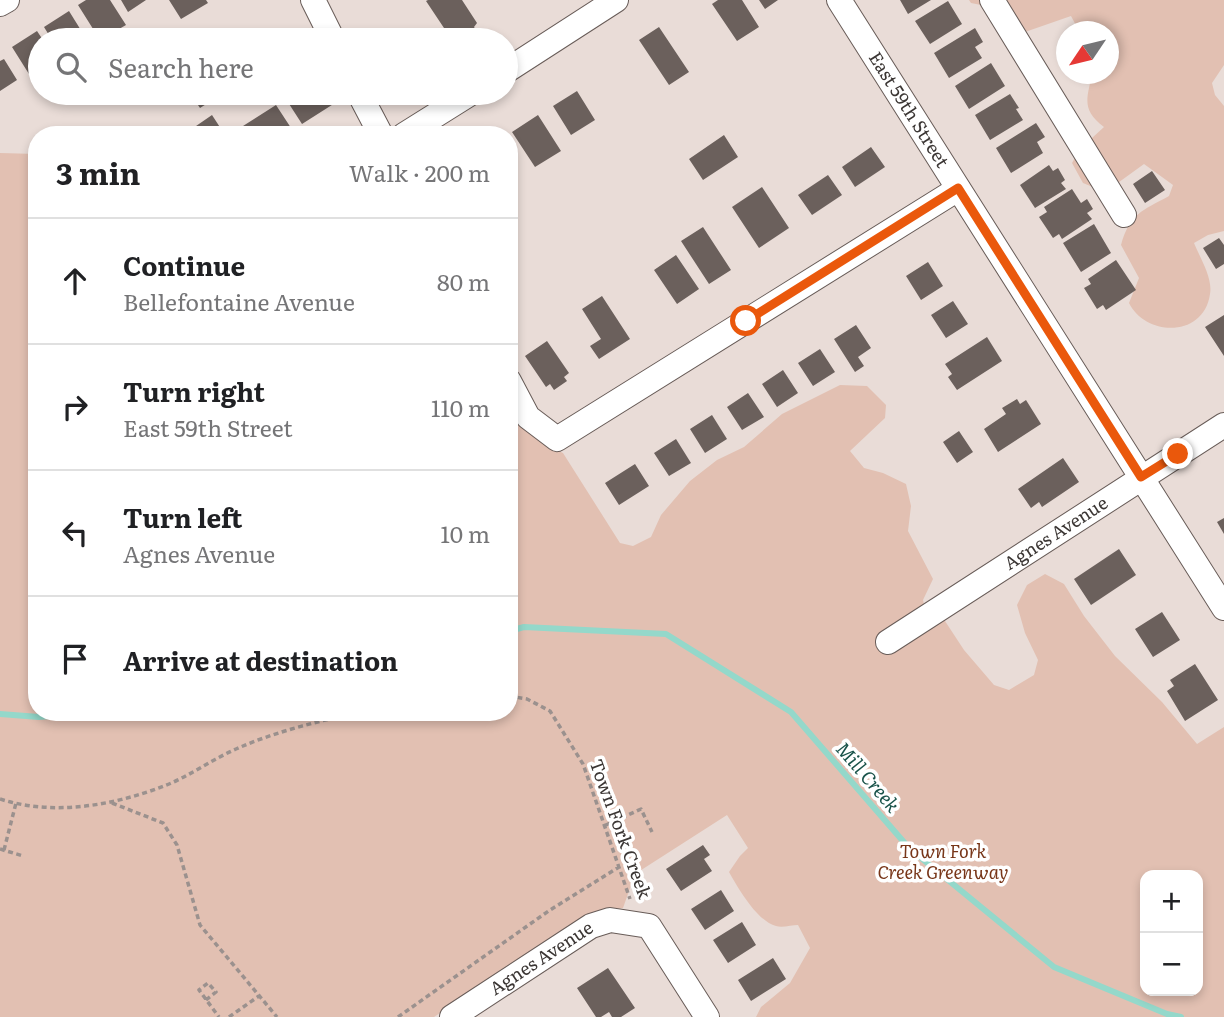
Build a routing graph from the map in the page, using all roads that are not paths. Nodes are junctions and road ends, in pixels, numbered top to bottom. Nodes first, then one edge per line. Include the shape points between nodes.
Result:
1 (7, 0) edge
2 (313, 0) edge
3 (616, 0) edge
4 (839, 0) edge
5 (992, 0) edge
6 (0, 4) edge
7 (327, 28) edge
8 (518, 63) edge
9 (365, 105) edge
10 (452, 105) edge
11 (376, 126) edge
12 (418, 126) edge
13 (958, 188) junction
14 (1124, 215) dead end
15 (518, 398) edge
16 (1224, 425) edge
17 (1141, 477) junction
18 (1224, 608) edge
19 (888, 642) dead end
20 (452, 1017) edge
21 (706, 1017) edge

1 - 6 street
2 - 7 street
3 - 8 street
4 - 13 street, East 59th Street
5 - 14 street
9 - 11 street
10 - 12 street
13 - 15 street via 557,439 528,417
13 - 17 street, East 59th Street
16 - 17 street, Agnes Avenue
17 - 18 street, East 59th Street
17 - 19 street, Agnes Avenue
20 - 21 street, Agnes Avenue via 591,926 610,920 649,926

